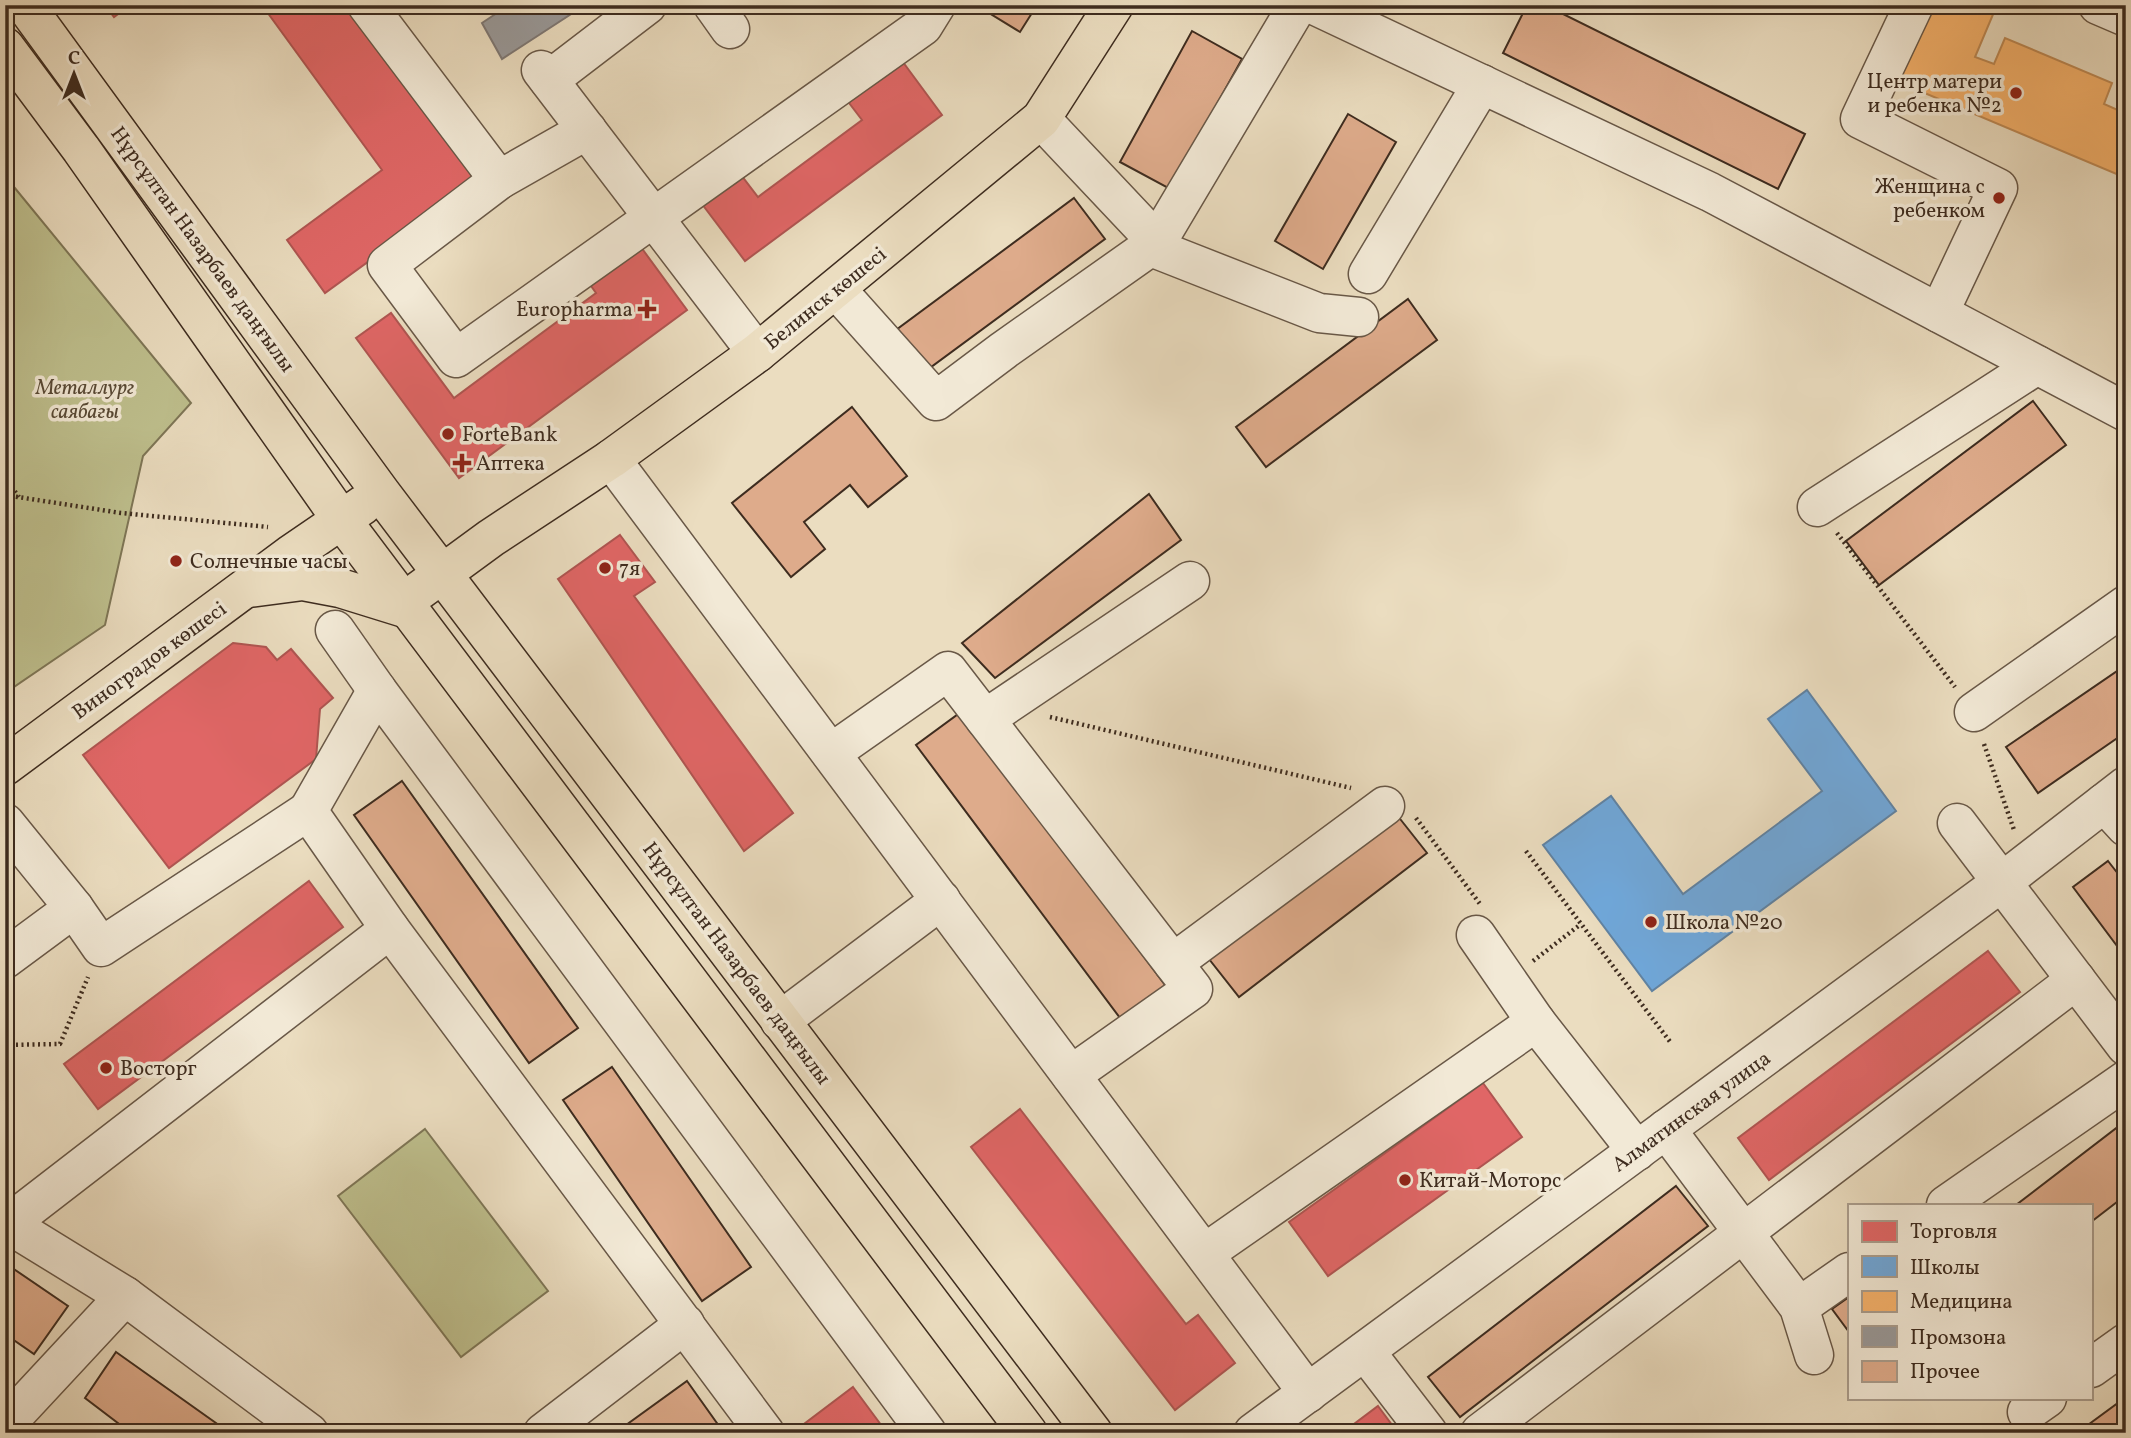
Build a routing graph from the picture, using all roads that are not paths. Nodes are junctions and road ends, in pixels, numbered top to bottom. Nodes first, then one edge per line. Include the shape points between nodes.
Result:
1 (25, 5) edge
2 (367, 5) edge
3 (647, 5) edge
4 (936, 5) edge
5 (1114, 5) edge
6 (1298, 5) edge
7 (1314, 5) edge
8 (1914, 5) edge
9 (2098, 5) edge
10 (2126, 17) edge
11 (5, 47) edge
12 (1482, 84) junction
13 (1041, 119) junction
14 (587, 130) junction
15 (499, 180) junction
16 (654, 218) junction
17 (1154, 245) junction
18 (1368, 274) dead end
19 (836, 289) junction
20 (1939, 313) junction
21 (1359, 317) dead end
22 (757, 353) junction
23 (2037, 366) junction
24 (2126, 412) edge
25 (611, 459) junction
26 (381, 493) junction
27 (1817, 507) road end
28 (341, 519) junction
29 (442, 574) junction
30 (1190, 581) dead end
31 (245, 588) junction
32 (2126, 605) edge
33 (408, 606) junction
34 (335, 630) dead end
35 (377, 690) junction
36 (1974, 712) road end
37 (995, 713) junction
38 (831, 753) junction
39 (5, 765) edge
40 (1386, 802) road end
41 (2119, 805) edge
42 (307, 811) junction
43 (5, 823) edge
44 (1957, 823) dead end
45 (2002, 882) junction
46 (941, 900) junction
47 (74, 908) junction
48 (1482, 925) road end
49 (390, 929) junction
50 (5, 959) edge
51 (1173, 963) junction
52 (2076, 980) junction
53 (780, 1021) junction
54 (1536, 1023) junction
55 (2126, 1046) edge
56 (1071, 1074) junction
57 (2126, 1080) edge
58 (1652, 1140) junction
59 (1947, 1204) edge
60 (7, 1223) edge
61 (1743, 1233) junction
62 (1205, 1254) junction
63 (1848, 1273) edge
64 (125, 1296) junction
65 (1799, 1307) junction
66 (685, 1324) junction
67 (2126, 1343) edge
68 (1365, 1351) junction
69 (1814, 1355) dead end
70 (2092, 1367) edge
71 (1308, 1392) junction
72 (5, 1425) edge
73 (309, 1433) edge
74 (543, 1433) edge
75 (765, 1433) edge
76 (927, 1433) edge
77 (1028, 1433) edge
78 (1093, 1433) edge
79 (1253, 1433) edge
80 (1427, 1433) edge
81 (1480, 1433) edge

1 - 26 main road, Нұрсұлтан Назарбаев даңғылы
2 - 15 street
3 - 14 street via 545,75
4 - 16 street via 923,26
5 - 13 main road, Белинск көшесі
6 - 17 street
7 - 12 street
8 - 20 street via 1860,119 1998,187
9 - 10 street
11 - 28 main road, Нұрсұлтан Назарбаев даңғылы
12 - 18 street
12 - 20 street via 1710,192
13 - 17 street
13 - 19 main road, Белинск көшесі
14 - 15 street
14 - 16 street
15 - 16 street via 387,265 456,358
16 - 22 street
17 - 19 street via 936,401
17 - 21 street via 1320,313
19 - 22 main road, Белинск көшесі
20 - 23 street
22 - 25 main road, Белинск көшесі
23 - 24 street
23 - 27 street
25 - 29 main road, Белинск көшесі
25 - 38 street
26 - 28 main road
26 - 29 main road, Нұрсұлтан Назарбаев даңғылы
28 - 31 main road, Виноградов көшесі via 280,540
28 - 33 main road, Нұрсұлтан Назарбаев даңғылы
29 - 33 main road, Белинск көшесі
29 - 53 main road, Нұрсұлтан Назарбаев даңғылы
30 - 37 street
31 - 33 main road via 303,581
31 - 39 main road, Виноградов көшесі
32 - 36 street
33 - 77 main road, Нұрсұлтан Назарбаев даңғылы
34 - 35 street
35 - 42 street
35 - 76 street
37 - 38 street via 948,671
37 - 51 street
38 - 46 street
40 - 51 street
41 - 45 street, Алматинская улица
42 - 47 street via 101,947
42 - 49 street
43 - 47 street
44 - 45 street
45 - 52 street
45 - 58 street, Алматинская улица
46 - 53 street
46 - 56 street
47 - 50 street
48 - 54 street via 1508,981
49 - 60 street
49 - 66 street
51 - 56 street via 1193,989
52 - 55 street
52 - 61 street
53 - 78 main road, Нұрсұлтан Назарбаев даңғылы
54 - 58 street
54 - 62 street
56 - 62 street
57 - 59 street
58 - 61 street
58 - 68 street, Алматинская улица
60 - 64 street
61 - 65 street
61 - 81 street
62 - 71 street
63 - 65 street
64 - 72 street
64 - 73 street
65 - 69 street
66 - 74 street
66 - 75 street
67 - 70 street
68 - 71 street, Алматинская улица
68 - 80 street
71 - 79 street, Алматинская улица

